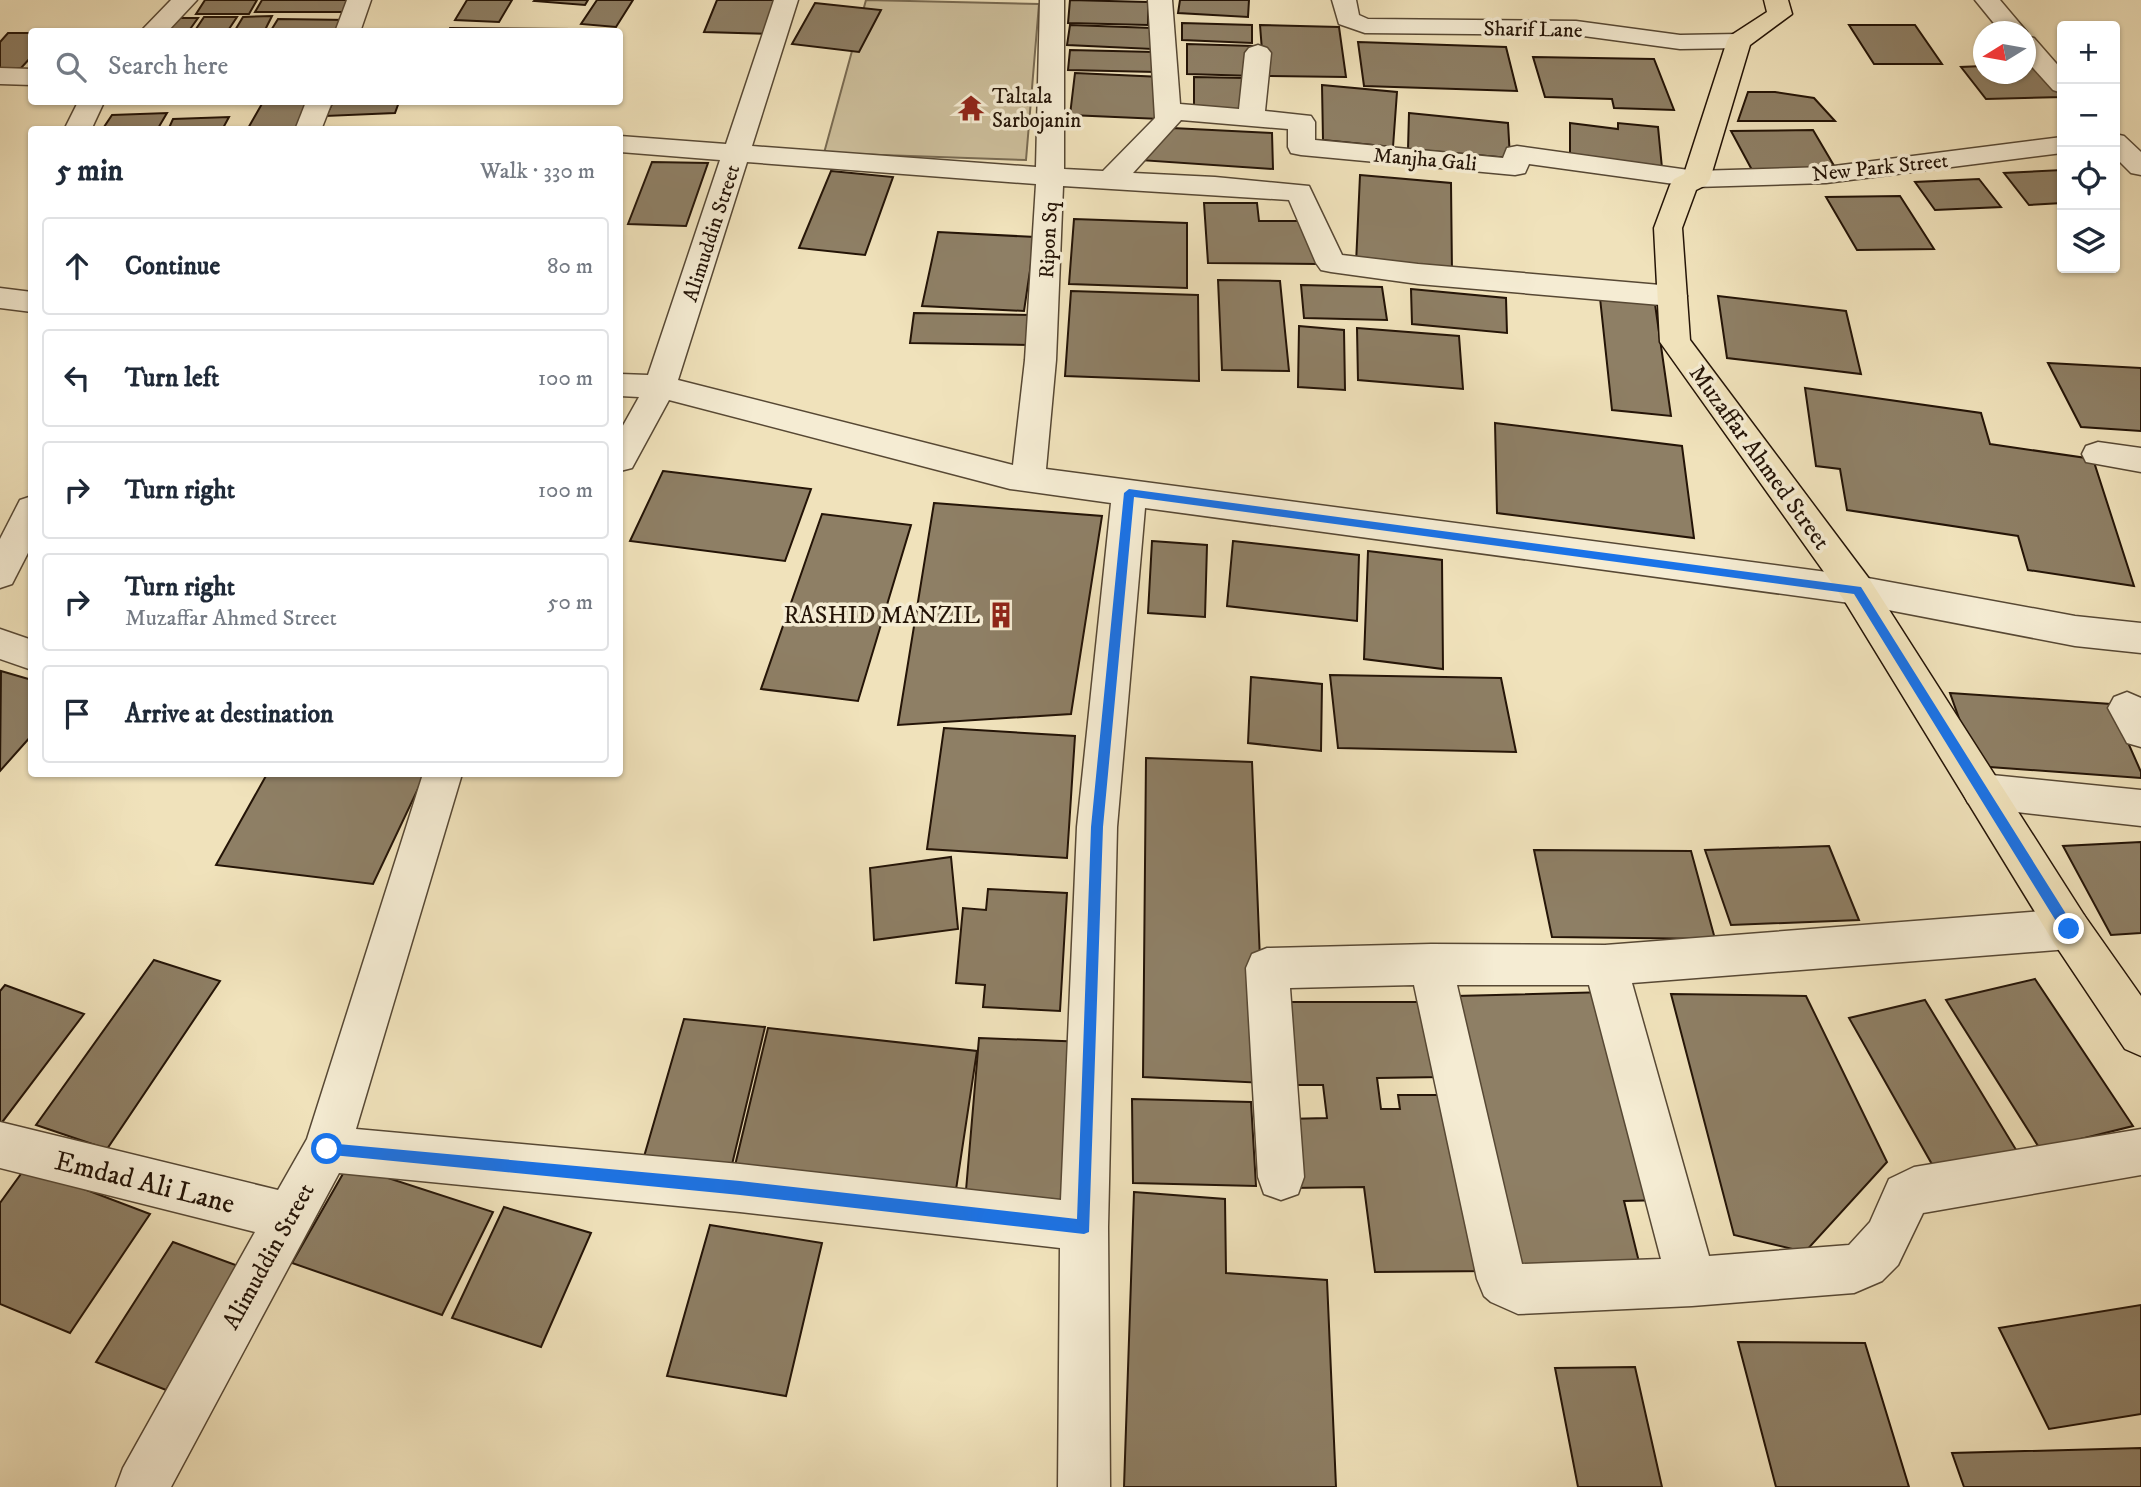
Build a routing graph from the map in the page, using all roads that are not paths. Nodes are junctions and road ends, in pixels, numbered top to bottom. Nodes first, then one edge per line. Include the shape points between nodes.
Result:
1 (185, 0) edge
2 (359, 0) edge
3 (786, 0) edge
4 (1052, 0) edge
5 (1160, 0) edge
6 (1344, 0) edge
7 (1573, 0) edge
8 (1776, 0) edge
9 (1987, 0) edge
10 (2005, 21) edge
11 (156, 28) edge
12 (348, 28) edge
13 (1576, 28) junction
14 (1739, 41) junction
15 (1258, 53) dead end
16 (2036, 55) edge
17 (0, 76) edge
18 (28, 77) edge
19 (2061, 84) edge
20 (90, 105) edge
21 (318, 105) edge
22 (1168, 111) junction
23 (1251, 118) junction
24 (80, 126) edge
25 (310, 126) edge
26 (623, 144) edge
27 (2057, 146) edge
28 (2120, 147) edge
29 (737, 151) junction
30 (2141, 167) edge
31 (1051, 177) junction
32 (1696, 179) junction
33 (1110, 180) junction
34 (1672, 296) junction
35 (0, 298) edge
36 (28, 302) edge
37 (623, 385) edge
38 (660, 387) junction
39 (623, 453) edge
40 (2098, 454) dead end
41 (2141, 460) edge
42 (1028, 480) junction
43 (1129, 493) junction
44 (28, 517) edge
45 (0, 574) edge
46 (1857, 590) junction
47 (2141, 638) edge
48 (0, 644) edge
49 (28, 654) edge
50 (441, 777) edge
51 (1982, 791) junction
52 (2141, 808) edge
53 (2069, 929) junction
54 (1431, 964) junction
55 (1605, 965) junction
56 (2141, 1034) edge
57 (0, 1145) edge
58 (327, 1149) junction
59 (2141, 1152) edge
60 (1281, 1177) dead end
61 (289, 1217) junction
62 (1084, 1227) junction
63 (1692, 1282) junction
64 (142, 1487) edge
65 (1084, 1487) edge

1 - 11 street
2 - 12 street
3 - 29 street, Alimuddin Street
4 - 31 street, Ripon Sq
5 - 22 street
6 - 13 street, Sharif Lane via 1348,19 1365,26
7 - 13 street
8 - 14 main road via 1780,14
9 - 10 street
13 - 14 street, Sharif Lane via 1680,42
14 - 32 main road, Muzaffar Ahmed Street
15 - 23 street
16 - 19 street
17 - 18 street
20 - 24 street
21 - 25 street
22 - 23 street, Manjha Gali
22 - 33 street via 1168,120
23 - 32 street, Manjha Gali via 1302,122 1301,147 1515,167 1517,154
26 - 29 street
27 - 32 street, New Park Street via 1826,175
28 - 30 street
29 - 31 street
29 - 38 street, Alimuddin Street
31 - 33 street
31 - 42 street, Ripon Sq via 1040,393
32 - 34 main road, Muzaffar Ahmed Street via 1684,185 1668,228
33 - 34 street via 1299,192 1331,263
34 - 46 main road, Muzaffar Ahmed Street via 1675,341
35 - 36 street
37 - 38 street
38 - 39 street, Alimuddin Street
38 - 42 street
40 - 41 street
42 - 43 street
43 - 46 street
43 - 62 street via 1097,827
44 - 45 street
46 - 47 street via 2075,631
46 - 51 main road, Muzaffar Ahmed Street
48 - 49 street
50 - 58 street, Alimuddin Street
51 - 52 street
51 - 53 main road, Muzaffar Ahmed Street
53 - 55 street
53 - 56 main road, Muzaffar Ahmed Street
54 - 55 street
54 - 60 street via 1267,968
54 - 63 street via 1501,1279 1518,1289
55 - 63 street
57 - 61 street, Emdad Ali Lane
58 - 61 street, Alimuddin Street
58 - 62 street via 740,1188
59 - 63 street via 1914,1191 1906,1196 1878,1255 1854,1269
61 - 64 street, Alimuddin Street
62 - 65 street

